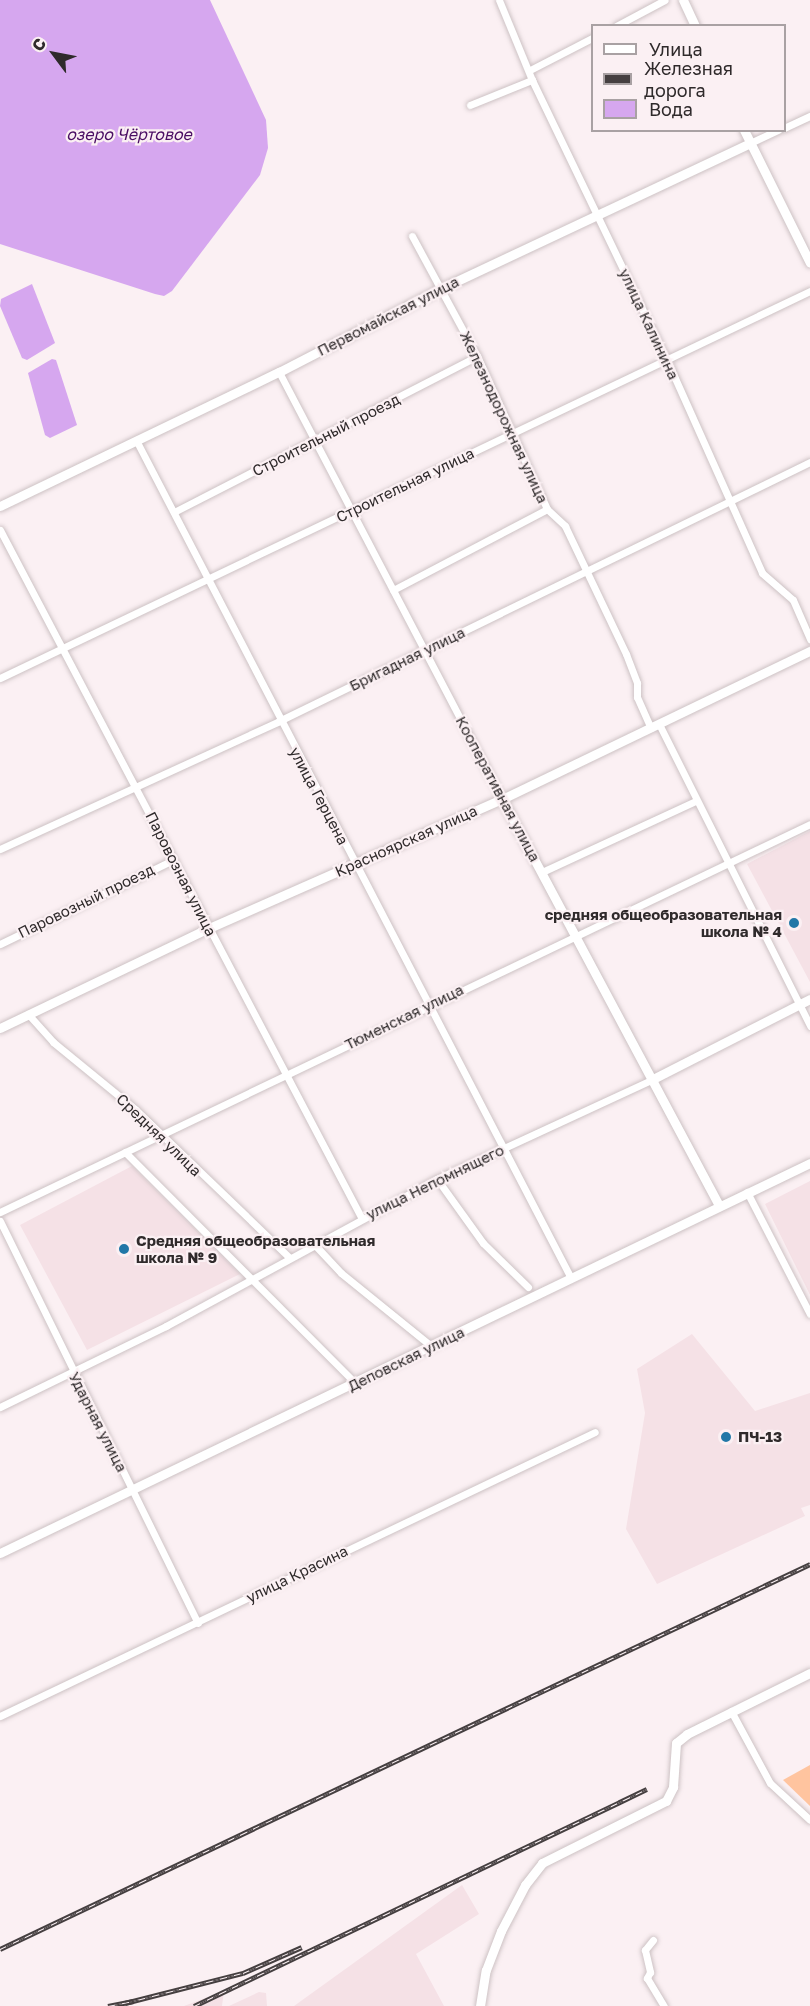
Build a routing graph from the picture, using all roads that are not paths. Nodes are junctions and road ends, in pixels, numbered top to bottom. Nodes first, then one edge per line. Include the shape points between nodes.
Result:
1 (499, 0) edge
2 (665, 0) edge
3 (683, 0) edge
4 (620, 24) edge
5 (694, 24) edge
6 (591, 39) edge
7 (530, 70) junction
8 (532, 80) junction
9 (470, 105) dead end
10 (810, 116) edge
11 (786, 127) edge
12 (745, 132) edge
13 (774, 132) edge
14 (750, 143) junction
15 (597, 214) junction
16 (412, 236) dead end
17 (810, 263) edge
18 (442, 288) junction
19 (810, 291) edge
20 (477, 356) junction
21 (666, 358) junction
22 (279, 372) junction
23 (514, 432) junction
24 (136, 440) junction
25 (315, 442) junction
26 (810, 462) edge
27 (728, 501) junction
28 (0, 506) edge
29 (547, 509) junction
30 (174, 512) junction
31 (351, 512) junction
32 (0, 530) edge
33 (588, 573) junction
34 (209, 578) junction
35 (393, 590) junction
36 (810, 639) edge
37 (61, 648) junction
38 (425, 650) junction
39 (810, 651) edge
40 (0, 678) edge
41 (279, 721) junction
42 (655, 726) junction
43 (135, 785) junction
44 (502, 799) junction
45 (696, 801) junction
46 (810, 824) edge
47 (0, 849) edge
48 (173, 860) junction
49 (356, 863) junction
50 (727, 863) junction
51 (542, 872) junction
52 (209, 928) junction
53 (576, 934) junction
54 (0, 944) edge
55 (810, 999) edge
56 (430, 1004) junction
57 (799, 1004) junction
58 (28, 1014) junction
59 (810, 1026) edge
60 (0, 1028) edge
61 (286, 1075) junction
62 (653, 1079) junction
63 (158, 1134) junction
64 (504, 1149) junction
65 (126, 1152) junction
66 (810, 1163) edge
67 (437, 1179) junction
68 (747, 1192) junction
69 (719, 1206) junction
70 (0, 1212) edge
71 (361, 1218) junction
72 (0, 1221) edge
73 (313, 1243) junction
74 (289, 1257) junction
75 (571, 1278) junction
76 (254, 1279) junction
77 (528, 1287) dead end
78 (810, 1314) edge
79 (431, 1346) junction
80 (73, 1372) junction
81 (356, 1384) junction
82 (0, 1407) edge
83 (595, 1432) dead end
84 (132, 1489) junction
85 (0, 1553) edge
86 (198, 1623) junction
87 (810, 1673) edge
88 (731, 1711) junction
89 (0, 1716) edge
90 (810, 1820) edge
91 (653, 1940) dead end
92 (480, 2006) edge
93 (664, 2006) edge

1 - 7 street, улица Калинина
2 - 4 street
3 - 5 street
6 - 7 street
7 - 8 street, улица Калинина
8 - 9 street
8 - 15 street, улица Калинина
10 - 11 street
12 - 14 street
13 - 14 street, Первомайская улица
14 - 15 street, Первомайская улица
14 - 17 street
15 - 18 street, Первомайская улица
15 - 21 street, улица Калинина
16 - 18 street, Железнодорожная улица
18 - 20 street, Железнодорожная улица
18 - 22 street, Первомайская улица
19 - 21 street, Строительная улица
20 - 23 street, Железнодорожная улица
20 - 25 street, Строительный проезд
21 - 23 street, Строительная улица
21 - 27 street, улица Калинина
22 - 24 street, Первомайская улица
22 - 25 street, Кооперативная улица
23 - 29 street, Железнодорожная улица
23 - 31 street, Строительная улица
24 - 28 street, Первомайская улица
24 - 30 street, улица Герцена
25 - 30 street, Строительный проезд
25 - 31 street, Кооперативная улица
26 - 27 street, Бригадная улица
27 - 33 street, Бригадная улица
27 - 36 street, улица Калинина via 762,573 793,600
29 - 33 street, Железнодорожная улица via 565,526
29 - 35 street
30 - 34 street, улица Герцена
31 - 34 street, Строительная улица
31 - 35 street, Кооперативная улица
32 - 37 street, Паровозная улица
33 - 38 street, Бригадная улица
33 - 42 street, Железнодорожная улица via 626,654 637,683 637,697
34 - 37 street, Строительная улица
34 - 41 street, улица Герцена
35 - 38 street, Кооперативная улица
37 - 40 street, Строительная улица
37 - 43 street, Паровозная улица
38 - 41 street, Бригадная улица
38 - 44 street, Кооперативная улица
39 - 42 street, Красноярская улица
41 - 43 street, Бригадная улица
41 - 49 street, улица Герцена
42 - 44 street, Красноярская улица
42 - 45 street, Железнодорожная улица
43 - 47 street, Бригадная улица
43 - 48 street, Паровозная улица
44 - 49 street, Красноярская улица
44 - 51 street, Кооперативная улица
45 - 50 street, Железнодорожная улица
45 - 51 street
46 - 50 street, Тюменская улица
48 - 52 street, Паровозная улица
48 - 54 street, Паровозный проезд
49 - 52 street, Красноярская улица
49 - 56 street, улица Герцена
50 - 53 street, Тюменская улица
50 - 57 street, Железнодорожная улица
51 - 53 street, Кооперативная улица
52 - 58 street, Красноярская улица
52 - 61 street, Паровозная улица
53 - 56 street, Тюменская улица
53 - 62 street, Кооперативная улица
55 - 57 street, улица Непомнящего
56 - 61 street, Тюменская улица
56 - 64 street, улица Герцена
57 - 59 street, Железнодорожная улица
57 - 62 street, улица Непомнящего
58 - 60 street, Красноярская улица
58 - 63 street, Средняя улица via 53,1042
61 - 63 street, Тюменская улица
61 - 71 street, Паровозная улица
62 - 64 street, улица Непомнящего
62 - 69 street, Кооперативная улица
63 - 65 street, Тюменская улица
63 - 74 street, Средняя улица
64 - 67 street, улица Непомнящего
64 - 75 street, улица Герцена
65 - 70 street, Тюменская улица
65 - 76 street
66 - 68 street, Деповская улица
67 - 71 street, улица Непомнящего
67 - 77 street via 483,1243
68 - 69 street, Деповская улица
68 - 78 street
69 - 75 street, Деповская улица
71 - 73 street, улица Непомнящего
72 - 80 street, Ударная улица
73 - 74 street, улица Непомнящего
73 - 79 street via 349,1280
74 - 76 street, улица Непомнящего
75 - 79 street, Деповская улица
76 - 80 street, улица Непомнящего
76 - 81 street
79 - 81 street, Деповская улица
80 - 82 street, улица Непомнящего
80 - 84 street, Ударная улица
81 - 84 street, Деповская улица
83 - 86 street, улица Красина
84 - 85 street, Деповская улица
84 - 86 street, Ударная улица
86 - 89 street, улица Красина
87 - 88 street
88 - 90 street via 770,1783
88 - 92 street via 676,1743 673,1787 666,1801 542,1863 525,1885 501,1931 486,1970
91 - 93 street via 645,1950 648,1978

